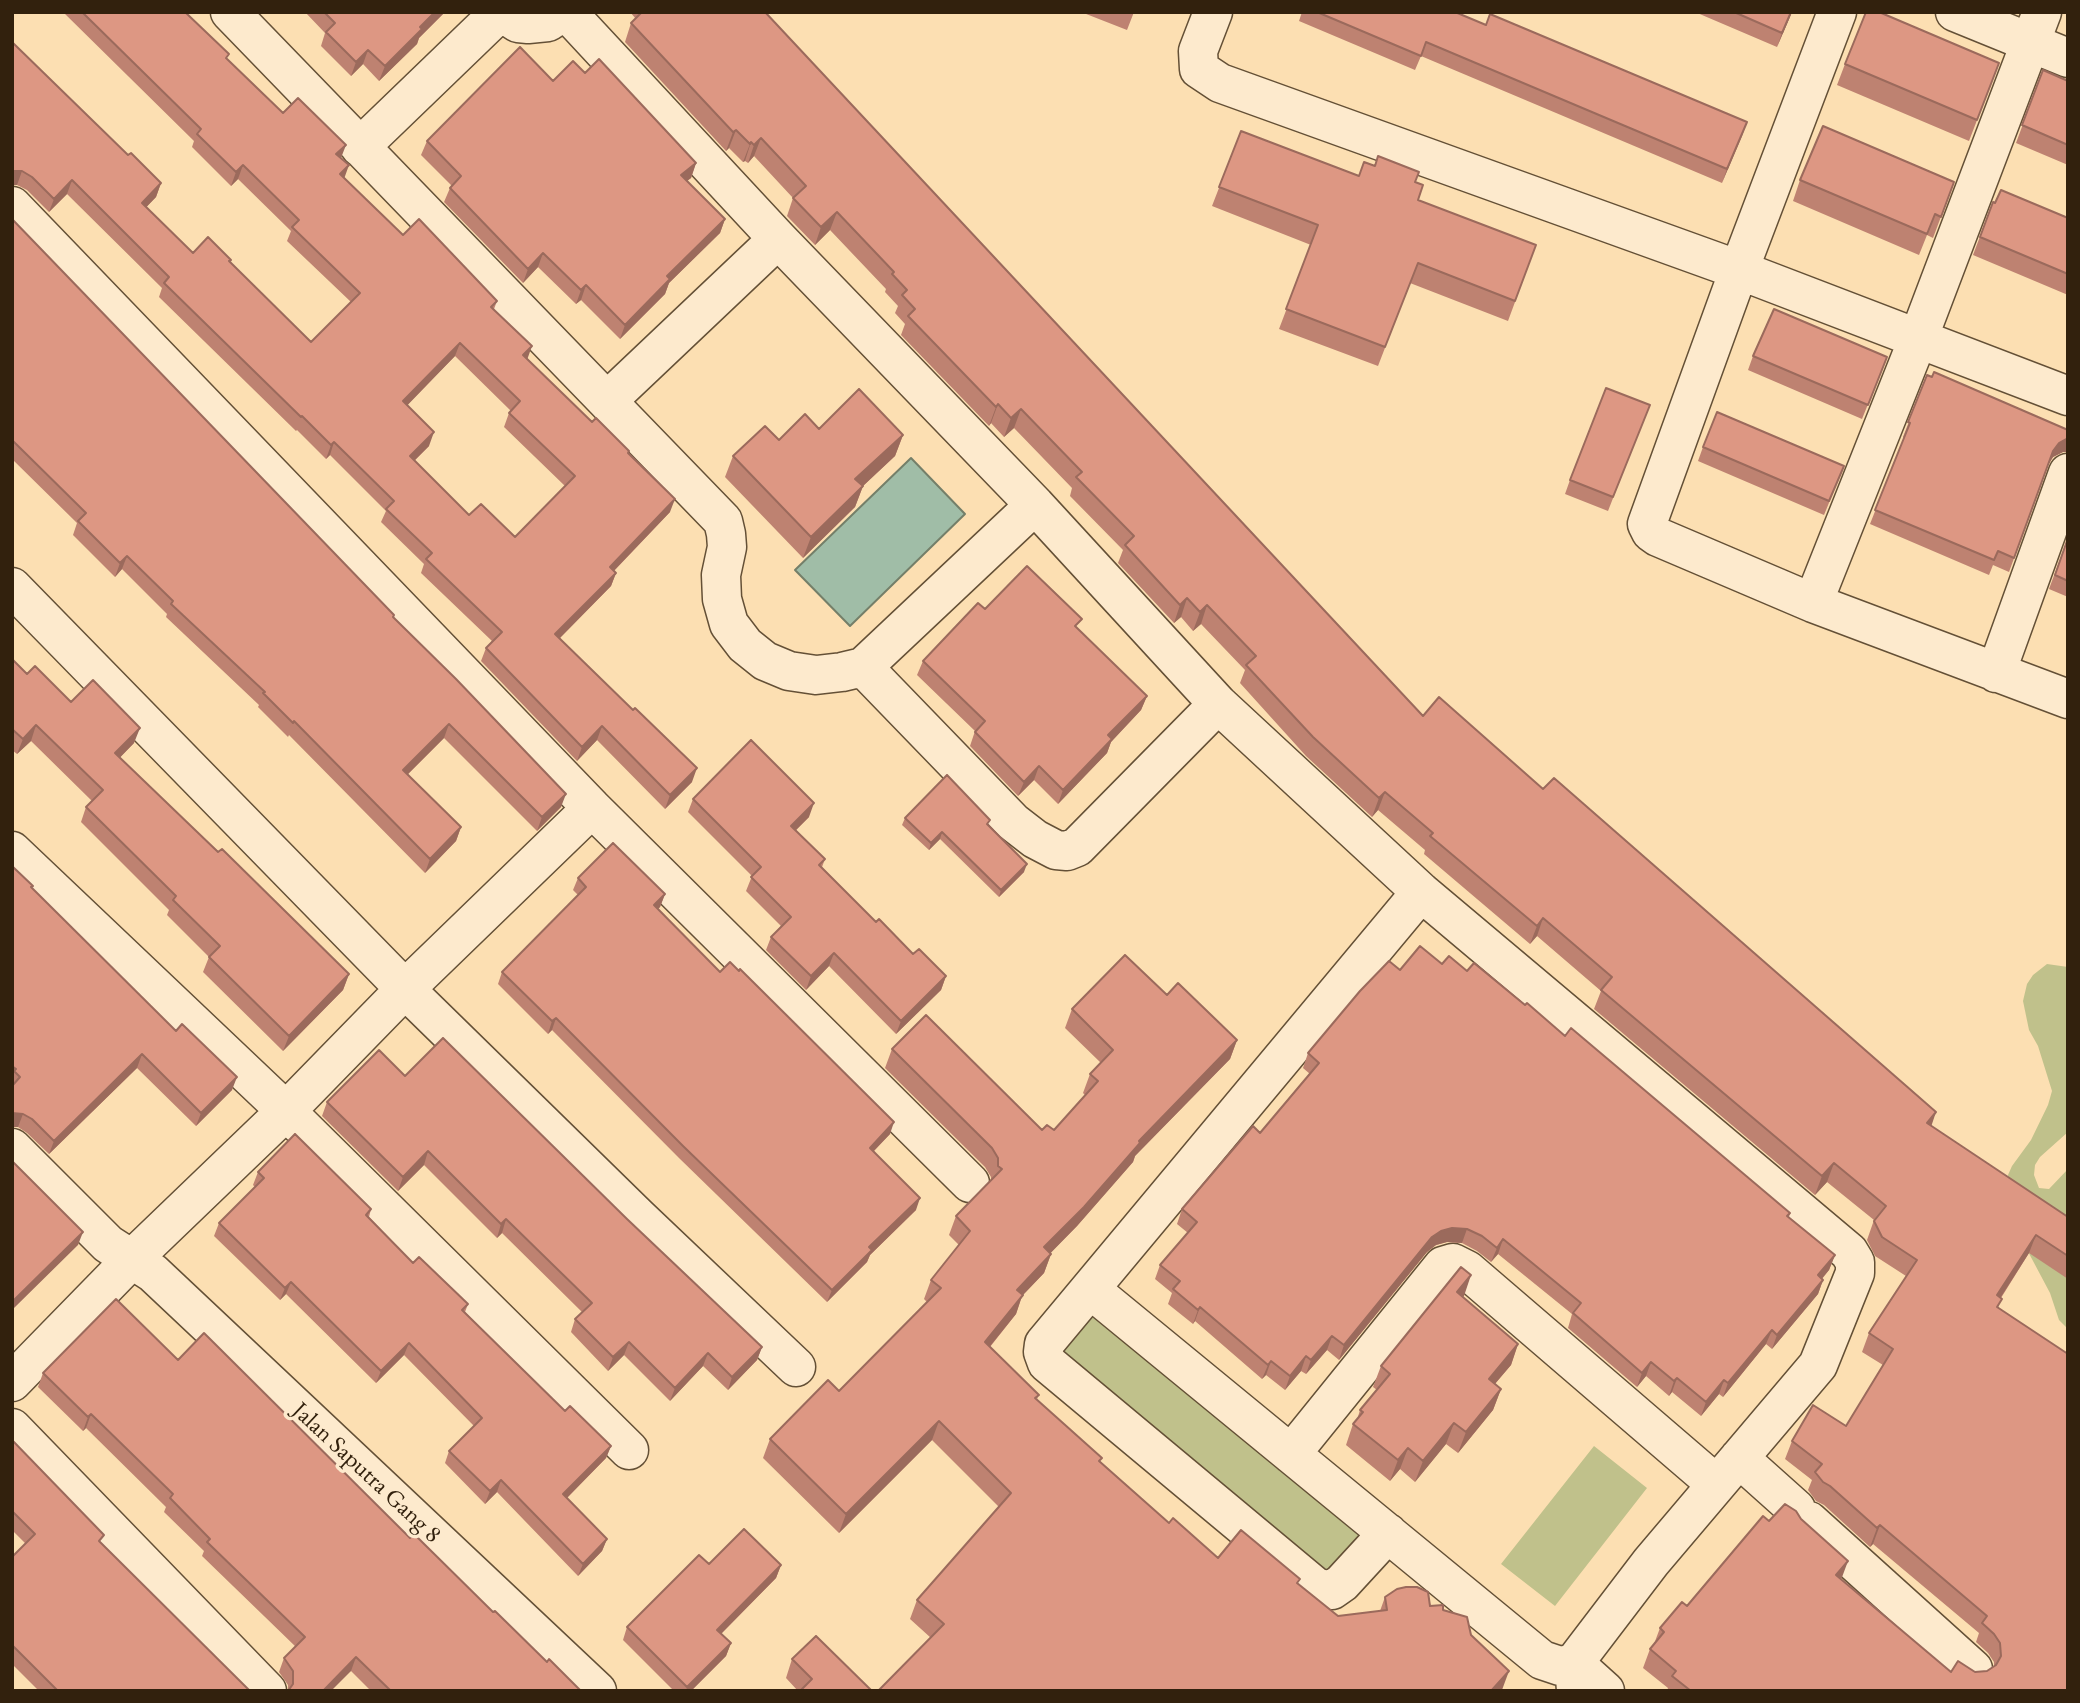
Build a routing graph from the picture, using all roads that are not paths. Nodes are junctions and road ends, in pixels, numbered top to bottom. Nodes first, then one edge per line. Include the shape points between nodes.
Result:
1 (230, 12) edge
2 (500, 12) edge
3 (565, 12) edge
4 (1213, 12) edge
5 (1837, 12) edge
6 (1955, 12) edge
7 (2036, 28) edge
8 (2068, 58) edge
9 (360, 147) junction
10 (12, 205) edge
11 (778, 239) junction
12 (1739, 270) junction
13 (1917, 339) junction
14 (2068, 396) edge
15 (607, 401) junction
16 (2068, 473) edge
17 (1035, 505) junction
18 (12, 587) edge
19 (1813, 603) junction
20 (863, 667) junction
21 (1996, 673) junction
22 (2068, 699) edge
23 (1218, 704) junction
24 (592, 808) junction
25 (12, 851) edge
26 (1421, 892) junction
27 (405, 989) junction
28 (286, 1111) junction
29 (12, 1149) edge
30 (970, 1183) dead end
31 (132, 1259) junction
32 (1090, 1289) junction
33 (796, 1367) dead end
34 (12, 1382) edge
35 (12, 1428) edge
36 (629, 1450) dead end
37 (1291, 1454) junction
38 (1728, 1471) junction
39 (1388, 1533) junction
40 (1973, 1669) edge
41 (1575, 1677) edge
42 (267, 1691) edge
43 (597, 1691) edge
44 (1605, 1691) edge

1 - 9 street
2 - 3 street via 528,24 548,22
2 - 9 street
3 - 11 street
4 - 12 street via 1198,51 1199,69 1220,83
5 - 12 street
6 - 7 street
7 - 8 street
7 - 13 street
9 - 15 street
10 - 24 street
11 - 15 street
11 - 17 street
12 - 13 street
12 - 19 street via 1647,524 1658,537
13 - 14 street
13 - 19 street
15 - 20 street via 723,521 727,547 722,599 729,624 745,645 765,661 789,671 816,675
16 - 21 street
17 - 20 street
17 - 23 street
18 - 27 street
19 - 21 street
20 - 23 street via 1013,822 1056,850 1077,847
21 - 22 street
23 - 26 street
24 - 27 street
24 - 30 street
25 - 28 street
26 - 32 street
26 - 38 street via 1840,1243 1855,1262 1855,1273 1818,1365
27 - 28 street
27 - 33 street
28 - 31 street
28 - 36 street
29 - 31 street, Jalan Saputra Gang 8 via 108,1244
31 - 34 street
31 - 43 street, Jalan Saputra Gang 8 via 153,1273
32 - 37 street
32 - 39 street via 1044,1343 1047,1363 1317,1588 1332,1590 1342,1583
35 - 42 street
37 - 38 street via 1443,1266 1453,1263
37 - 39 street
38 - 40 street via 1802,1515
38 - 41 street via 1651,1562
39 - 41 street via 1542,1660
41 - 44 street

